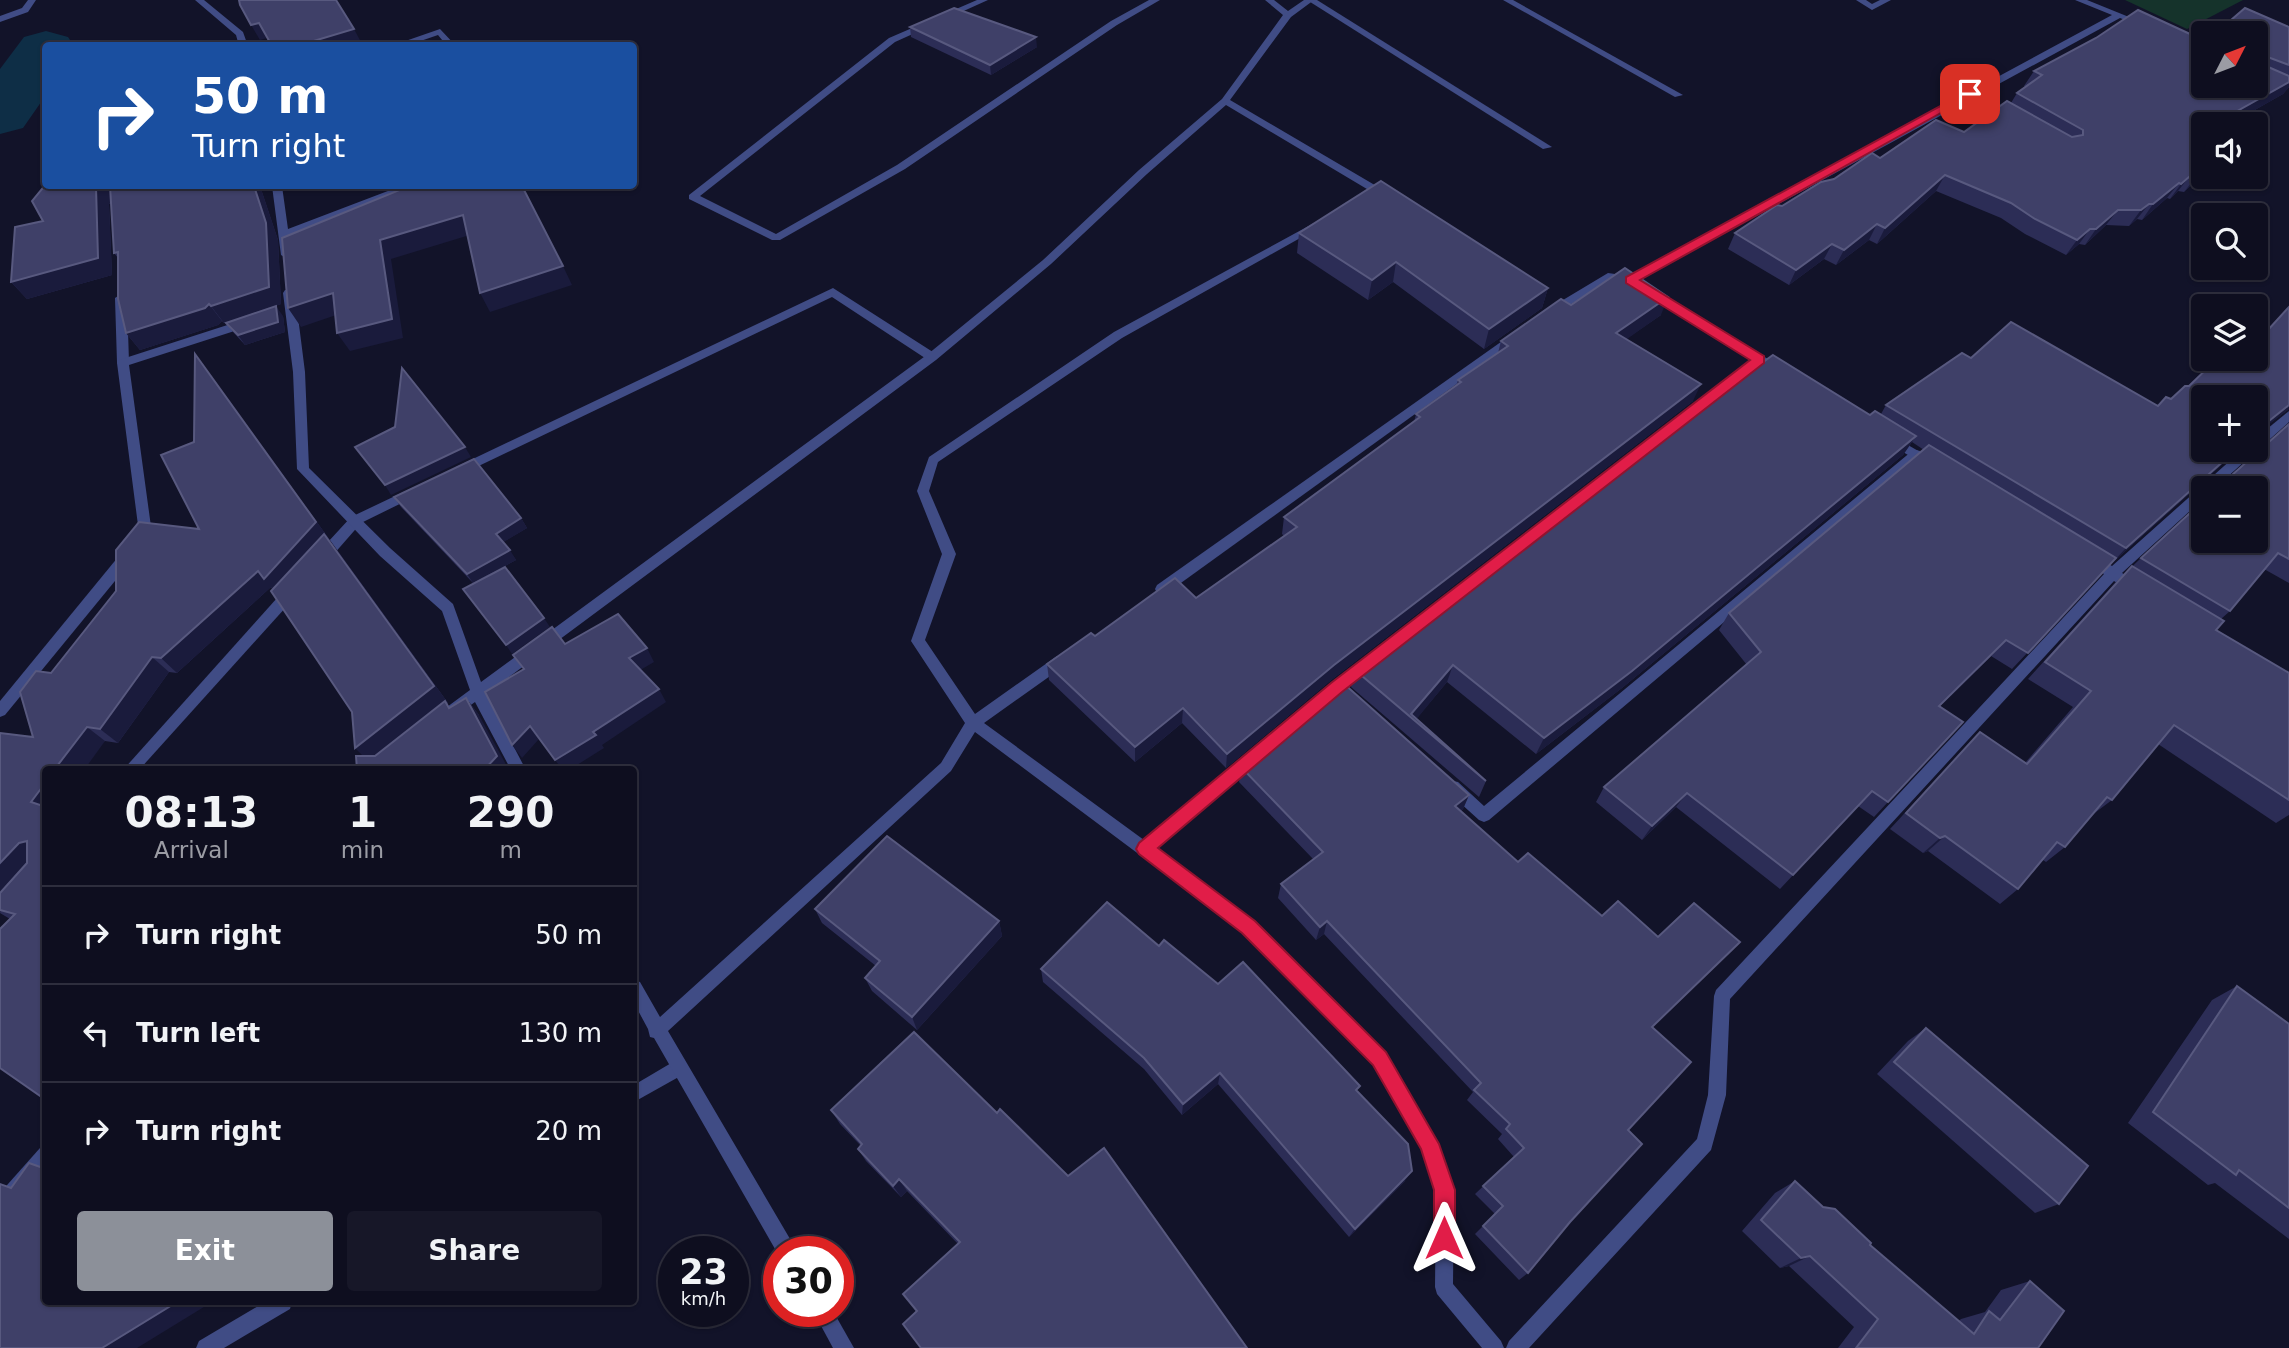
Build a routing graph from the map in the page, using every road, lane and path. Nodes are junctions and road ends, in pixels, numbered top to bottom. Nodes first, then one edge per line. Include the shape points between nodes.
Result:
1 (32, 0) edge
2 (199, 0) edge
3 (984, 0) edge
4 (1156, 0) edge
5 (1269, 0) edge
6 (1311, 0) edge
7 (1507, 0) edge
8 (1860, 0) edge
9 (1887, 0) edge
10 (2079, 0) edge
11 (1288, 15) junction
12 (2119, 15) junction
13 (0, 19) edge
14 (2137, 20) edge
15 (243, 42) edge
16 (408, 42) edge
17 (449, 42) edge
18 (1970, 94) junction
19 (1678, 95) dead end
20 (1225, 101) junction
21 (2018, 121) edge
22 (1547, 147) dead end
23 (278, 189) edge
24 (401, 189) edge
25 (1400, 205) edge
26 (1330, 217) edge
27 (285, 234) junction
28 (1630, 280) junction
29 (120, 284) edge
30 (264, 317) edge
31 (932, 356) junction
32 (1759, 359) junction
33 (123, 363) junction
34 (1793, 380) edge
35 (1694, 410) edge
36 (2289, 415) edge
37 (1882, 434) edge
38 (2268, 434) edge
39 (1916, 454) junction
40 (2236, 462) edge
41 (1939, 468) edge
42 (2221, 476) edge
43 (2191, 503) edge
44 (356, 520) junction
45 (2078, 552) edge
46 (2113, 573) junction
47 (2148, 595) edge
48 (1151, 596) edge
49 (1073, 652) edge
50 (1380, 654) edge
51 (477, 691) junction
52 (1315, 705) edge
53 (0, 711) edge
54 (437, 723) edge
55 (973, 723) junction
56 (1262, 750) edge
57 (134, 766) edge
58 (517, 766) edge
59 (1442, 778) edge
60 (1145, 849) junction
61 (637, 994) edge
62 (656, 1031) junction
63 (678, 1068) junction
64 (637, 1092) edge
65 (42, 1159) edge
66 (0, 1207) edge
67 (777, 1236) edge
68 (278, 1305) edge
69 (831, 1327) edge
70 (206, 1348) edge
71 (844, 1348) edge
72 (1494, 1348) edge
73 (1516, 1348) edge

1 - 13 street via 25,9
2 - 15 street via 240,34
3 - 4 street via 892,40 693,197 776,238 901,167 1114,23
5 - 11 street
6 - 11 street
6 - 22 street
7 - 19 street
8 - 9 street via 1872,7
10 - 12 street
11 - 20 street
12 - 14 street
12 - 18 street
16 - 17 street via 440,32
18 - 21 street
18 - 28 street
20 - 25 street via 1371,194
20 - 31 street via 1047,262
23 - 27 street
24 - 27 street
26 - 55 street via 1118,335 933,460 923,491 949,554 918,641
27 - 44 street via 288,277 283,310 299,372 303,469
28 - 32 street
28 - 48 street via 1612,275 1556,299 1534,323
29 - 33 street
30 - 33 street
31 - 44 street via 833,292
31 - 51 street
32 - 34 street
32 - 35 street
33 - 53 street via 146,534
36 - 38 street
37 - 39 street
39 - 41 street
39 - 59 street via 1484,815
40 - 42 street
43 - 46 street
44 - 51 street via 449,608
44 - 57 street
45 - 46 street
46 - 47 street
46 - 73 street via 1722,996 1717,1095 1705,1144
49 - 55 street
50 - 52 street via 1342,692
51 - 54 street
51 - 58 street
55 - 60 street
55 - 62 street via 946,767
56 - 60 street
60 - 72 street via 1249,927 1380,1059 1429,1144 1445,1190 1444,1287
61 - 62 street
62 - 63 street
63 - 64 street
63 - 67 street
65 - 66 street
68 - 70 street
69 - 71 street

